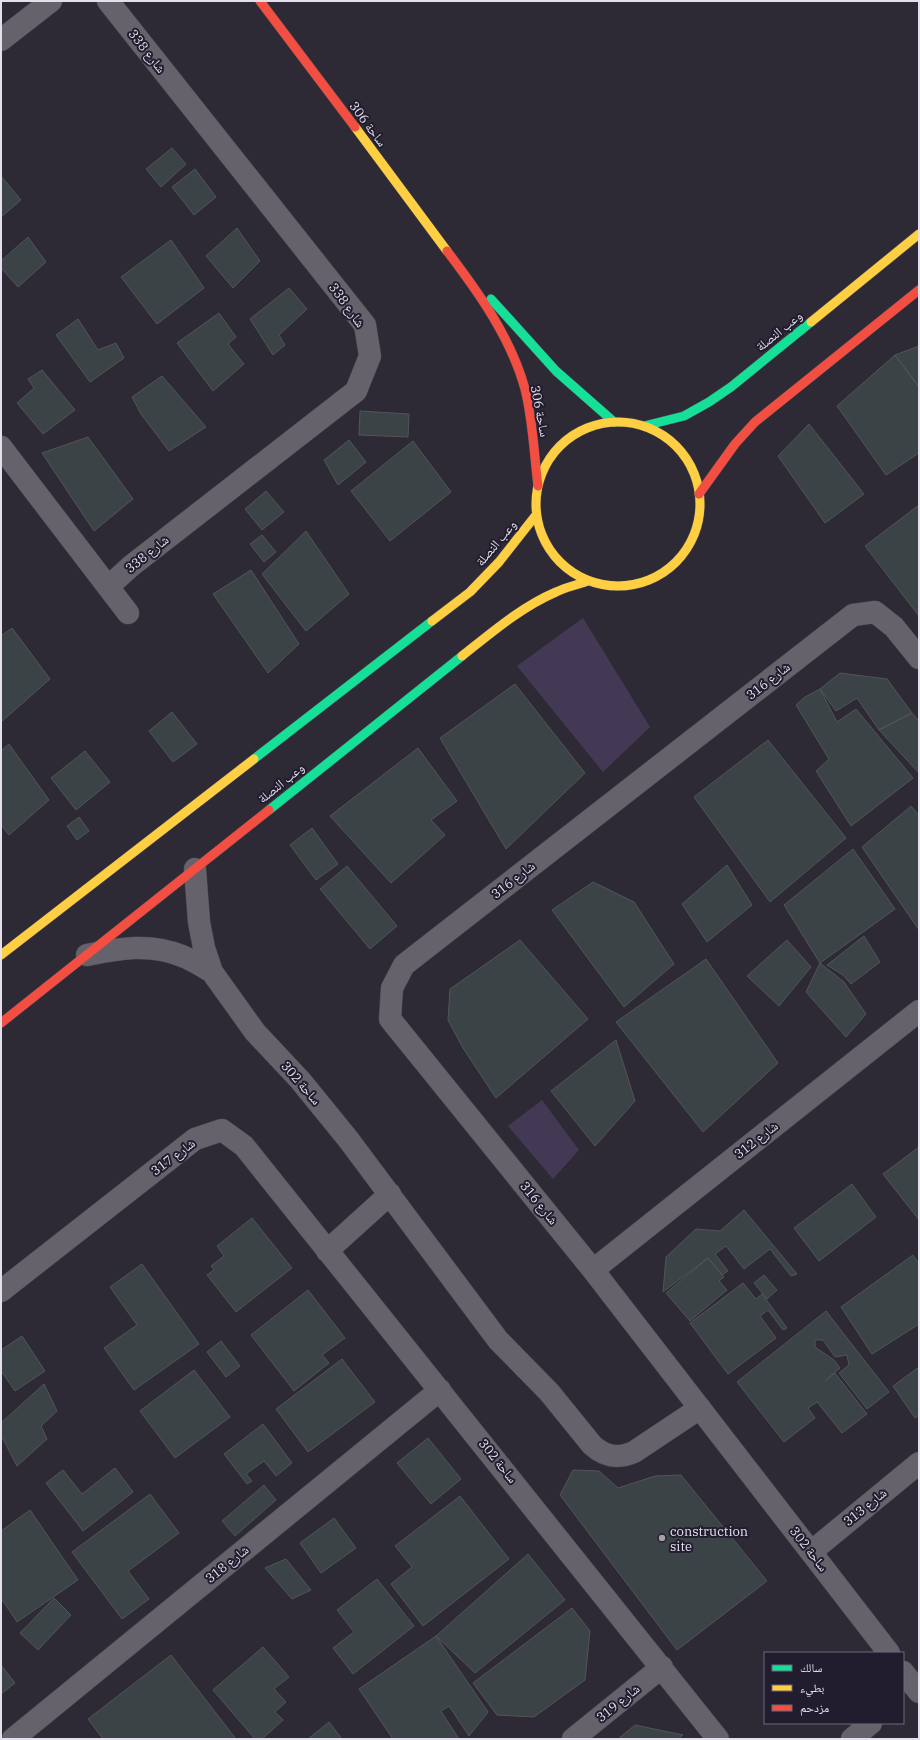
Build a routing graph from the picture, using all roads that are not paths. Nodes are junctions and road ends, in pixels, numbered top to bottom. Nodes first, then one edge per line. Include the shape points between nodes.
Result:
1 (51, 1) edge
2 (108, 1) edge
3 (260, 1) edge
4 (1, 40) edge
5 (919, 234) edge
6 (456, 262) junction
7 (919, 290) edge
8 (614, 422) junction
9 (644, 426) junction
10 (1, 447) edge
11 (538, 486) junction
12 (699, 494) junction
13 (536, 515) junction
14 (588, 581) junction
15 (108, 587) junction
16 (128, 613) dead end
17 (919, 658) edge
18 (195, 869) junction
19 (1, 955) edge
20 (87, 955) junction
21 (212, 972) junction
22 (919, 1011) edge
23 (1, 1023) edge
24 (390, 1194) junction
25 (327, 1251) junction
26 (593, 1270) junction
27 (1, 1291) edge
28 (440, 1390) junction
29 (700, 1408) junction
30 (919, 1463) edge
31 (811, 1552) junction
32 (888, 1652) edge
33 (662, 1667) junction
34 (870, 1724) edge
35 (13, 1739) edge
36 (574, 1739) edge
37 (718, 1739) edge
38 (852, 1739) edge

1 - 4 street
2 - 15 street, شارع 338 via 365,324 370,356 356,391 131,566
3 - 6 street, ساحة 306
5 - 9 street, وعب النصلة via 731,387 684,416
6 - 8 street, ساحة 306 via 556,371
6 - 11 street, ساحة 306 via 492,316 524,387 532,427
7 - 12 street via 755,422 735,444
8 - 9 street
8 - 11 street via 588,427 565,441 548,461
9 - 12 street via 664,436 682,452 693,472
10 - 15 street
11 - 13 street
12 - 14 street via 696,529 687,549 668,569 643,583 616,587
13 - 14 street via 545,543 564,566
13 - 19 street, وعب النصلة via 499,562 470,592
14 - 18 street, وعب النصلة via 556,592 494,630
15 - 16 street
17 - 26 street, شارع 316 via 894,627 876,612 853,615 404,965 398,976 392,988 390,1019
18 - 20 street, وعب النصلة
18 - 21 street, ساحة 302 via 199,922
20 - 21 street, ساحة 302 via 120,948 151,948 182,956
20 - 23 street, وعب النصلة
21 - 24 street, ساحة 302 via 255,1032 300,1080
22 - 26 street, شارع 312
24 - 25 street
24 - 29 street, ساحة 302 via 498,1340 549,1392 599,1452 607,1456 625,1456
25 - 27 street, شارع 317 via 244,1146 222,1130 195,1139
25 - 28 street, ساحة 302
26 - 29 street, ساحة 302
28 - 33 street, ساحة 302
28 - 35 street, شارع 318
29 - 31 street, ساحة 302
30 - 31 street, شارع 313
31 - 32 street, ساحة 302
33 - 36 street, شارع 319
33 - 37 street, ساحة 302
34 - 38 street

